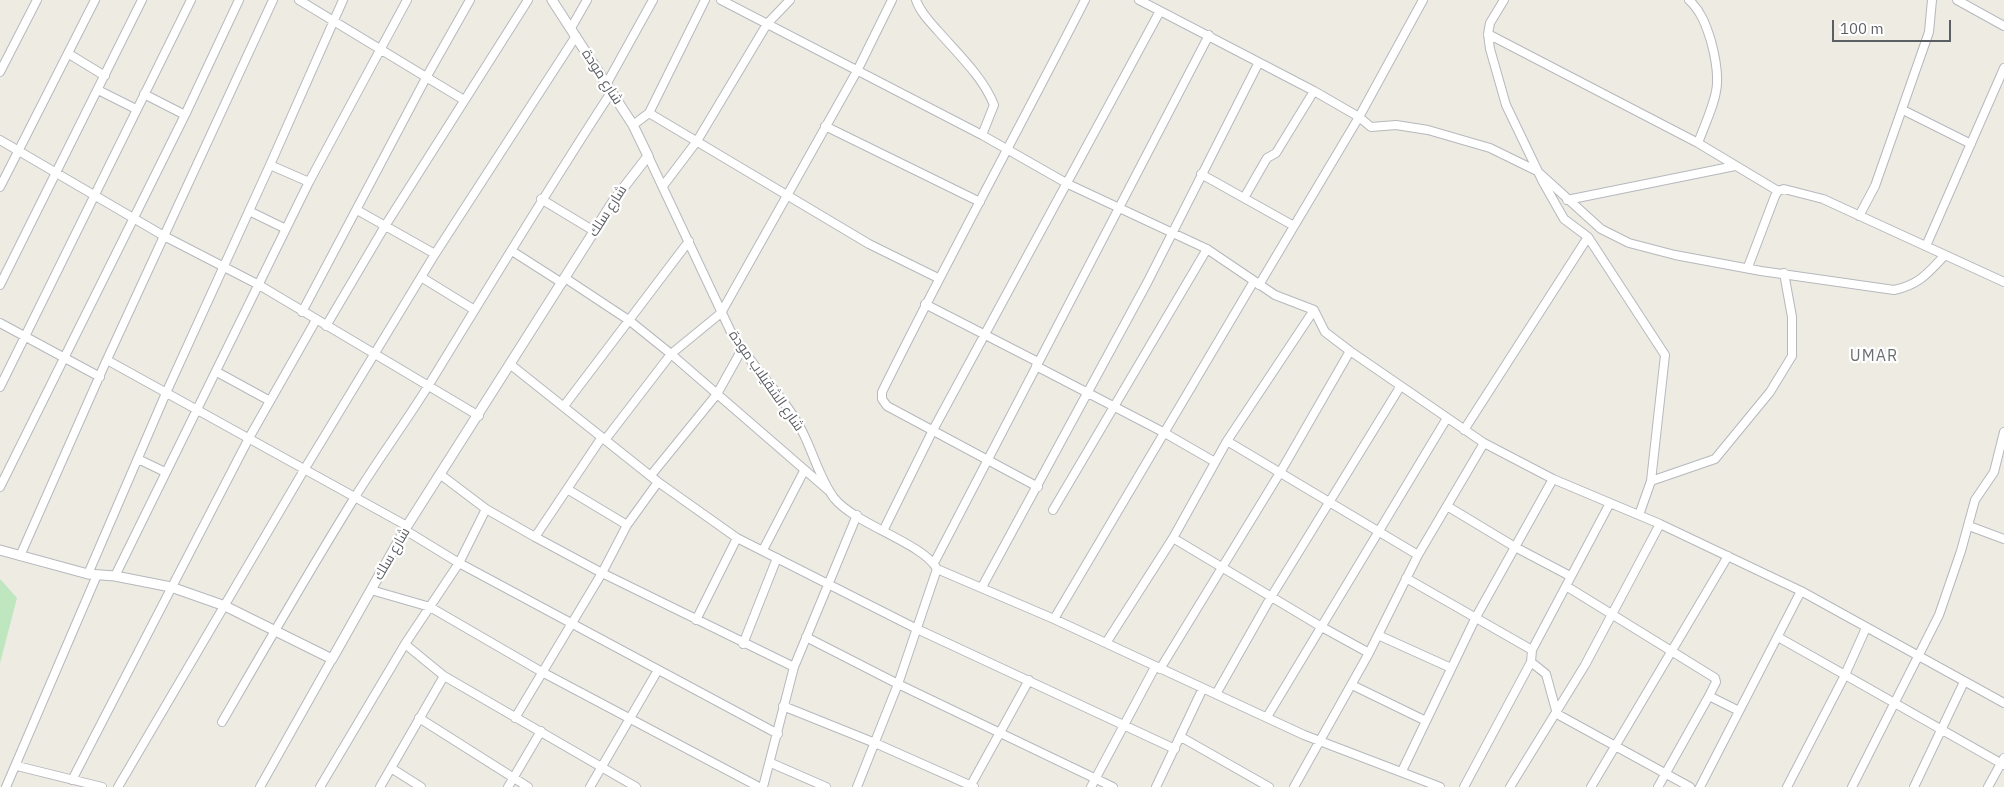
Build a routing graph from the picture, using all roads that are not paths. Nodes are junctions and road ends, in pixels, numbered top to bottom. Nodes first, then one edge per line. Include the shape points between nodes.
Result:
1 (37, 0) edge
2 (95, 0) edge
3 (142, 0) edge
4 (191, 0) edge
5 (239, 0) edge
6 (273, 0) edge
7 (299, 0) edge
8 (343, 0) edge
9 (407, 0) edge
10 (470, 0) edge
11 (528, 0) edge
12 (552, 0) edge
13 (587, 0) edge
14 (653, 0) edge
15 (705, 0) edge
16 (721, 0) edge
17 (790, 0) edge
18 (892, 0) edge
19 (916, 0) edge
20 (1085, 0) edge
21 (1139, 0) edge
22 (1423, 0) edge
23 (1504, 0) edge
24 (1689, 0) edge
25 (1932, 0) edge
26 (1957, 0) edge
27 (1160, 11) junction
28 (333, 21) junction
29 (767, 24) junction
30 (2004, 26) edge
31 (571, 28) junction
32 (1488, 34) junction
33 (1209, 35) junction
34 (576, 36) junction
35 (381, 51) junction
36 (69, 54) junction
37 (1258, 64) junction
38 (2004, 68) edge
39 (857, 70) junction
40 (0, 72) edge
41 (105, 76) junction
42 (427, 76) junction
43 (607, 83) junction
44 (98, 90) junction
45 (612, 91) junction
46 (1314, 91) junction
47 (144, 94) junction
48 (464, 100) junction
49 (136, 109) junction
50 (1903, 110) junction
51 (649, 113) junction
52 (185, 115) junction
53 (1359, 117) junction
54 (633, 125) junction
55 (825, 126) junction
56 (982, 135) junction
57 (0, 140) edge
58 (696, 141) junction
59 (1698, 143) junction
60 (1971, 144) junction
61 (18, 151) junction
62 (1008, 151) junction
63 (648, 156) junction
64 (270, 165) junction
65 (1736, 166) junction
66 (1537, 171) junction
67 (56, 172) junction
68 (1202, 174) junction
69 (309, 182) junction
70 (1068, 184) junction
71 (663, 186) junction
72 (0, 187) edge
73 (1778, 191) junction
74 (94, 194) junction
75 (786, 195) junction
76 (1244, 198) junction
77 (541, 199) junction
78 (1567, 200) junction
79 (980, 202) junction
80 (1119, 207) junction
81 (249, 210) junction
82 (357, 210) junction
83 (1859, 216) junction
84 (134, 218) junction
85 (385, 226) junction
86 (1294, 226) junction
87 (286, 229) junction
88 (594, 231) junction
89 (1174, 232) junction
90 (164, 236) junction
91 (1588, 237) junction
92 (689, 241) junction
93 (1926, 246) junction
94 (1207, 249) junction
95 (512, 251) junction
96 (435, 254) junction
97 (1946, 255) junction
98 (224, 267) junction
99 (1748, 267) junction
100 (1784, 274) junction
101 (421, 278) junction
102 (938, 278) junction
103 (564, 280) junction
104 (2004, 282) edge
105 (1257, 283) junction
106 (0, 285) edge
107 (259, 285) junction
108 (925, 304) junction
109 (473, 309) junction
110 (1314, 310) junction
111 (302, 312) junction
112 (721, 313) junction
113 (316, 320) junction
114 (630, 321) junction
115 (0, 323) edge
116 (326, 326) junction
117 (985, 334) junction
118 (25, 336) junction
119 (742, 351) junction
120 (1350, 352) junction
121 (374, 354) junction
122 (671, 354) junction
123 (63, 358) junction
124 (107, 360) junction
125 (1037, 364) junction
126 (511, 365) junction
127 (217, 372) junction
128 (100, 377) junction
129 (429, 385) junction
130 (0, 387) edge
131 (1400, 387) junction
132 (166, 392) junction
133 (717, 394) junction
134 (1087, 394) junction
135 (270, 401) junction
136 (564, 406) junction
137 (1114, 408) junction
138 (196, 410) junction
139 (478, 416) junction
140 (1447, 418) junction
141 (933, 430) junction
142 (1464, 430) junction
143 (1163, 432) junction
144 (2004, 432) edge
145 (249, 438) junction
146 (603, 439) junction
147 (1227, 441) junction
148 (1484, 443) junction
149 (138, 459) junction
150 (988, 461) junction
151 (1215, 462) junction
152 (304, 470) junction
153 (804, 471) junction
154 (1281, 471) junction
155 (165, 472) junction
156 (652, 474) junction
157 (441, 475) junction
158 (1553, 479) junction
159 (1651, 481) junction
160 (658, 482) junction
161 (1038, 487) junction
162 (0, 488) edge
163 (566, 489) junction
164 (831, 492) junction
165 (355, 497) junction
166 (1329, 501) junction
167 (1610, 503) junction
168 (1447, 506) junction
169 (486, 509) junction
170 (1053, 510) dead end
171 (857, 515) junction
172 (1639, 515) junction
173 (1660, 524) junction
174 (627, 526) junction
175 (1969, 526) junction
176 (406, 528) junction
177 (883, 531) junction
178 (1377, 531) junction
179 (535, 537) junction
180 (737, 538) junction
181 (1173, 538) junction
182 (2004, 539) edge
183 (1515, 547) junction
184 (0, 550) edge
185 (763, 550) junction
186 (1418, 555) junction
187 (20, 556) junction
188 (1728, 556) junction
189 (777, 558) junction
190 (459, 563) junction
191 (936, 566) junction
192 (1222, 567) junction
193 (602, 573) junction
194 (88, 574) junction
195 (98, 575) junction
196 (116, 576) junction
197 (1570, 576) junction
198 (1406, 578) junction
199 (827, 584) junction
200 (1566, 586) junction
201 (171, 587) junction
202 (982, 587) junction
203 (371, 590) junction
204 (1801, 591) junction
205 (1271, 597) junction
206 (225, 606) junction
207 (430, 607) junction
208 (1613, 615) junction
209 (1476, 617) junction
210 (1054, 619) junction
211 (696, 620) junction
212 (572, 621) junction
213 (1320, 626) junction
214 (1866, 628) junction
215 (917, 629) junction
216 (274, 632) junction
217 (1378, 635) junction
218 (806, 637) junction
219 (1778, 637) junction
220 (1106, 643) junction
221 (404, 644) junction
222 (744, 644) junction
223 (1672, 649) junction
224 (1532, 650) junction
225 (1369, 652) junction
226 (1918, 654) junction
227 (332, 659) junction
228 (1531, 662) junction
229 (794, 667) junction
230 (1157, 668) junction
231 (1451, 668) junction
232 (658, 670) junction
233 (542, 672) junction
234 (444, 676) junction
235 (1844, 676) junction
236 (1030, 680) junction
237 (1964, 682) junction
238 (898, 684) junction
239 (1352, 685) junction
240 (1203, 688) junction
241 (1216, 694) junction
242 (1709, 696) junction
243 (1894, 703) junction
244 (2004, 703) edge
245 (783, 706) junction
246 (1739, 711) junction
247 (1557, 714) junction
248 (1267, 717) junction
249 (419, 718) junction
250 (515, 718) junction
251 (629, 720) junction
252 (1426, 721) junction
253 (222, 722) dead end
254 (1124, 726) junction
255 (541, 731) junction
256 (1941, 731) junction
257 (998, 733) junction
258 (778, 734) junction
259 (1181, 737) junction
260 (1320, 740) junction
261 (875, 743) junction
262 (1614, 745) junction
263 (1174, 749) junction
264 (2003, 762) edge
265 (770, 763) junction
266 (17, 766) junction
267 (601, 767) junction
268 (392, 768) junction
269 (1402, 771) junction
270 (1665, 775) junction
271 (513, 778) junction
272 (1095, 779) junction
273 (72, 780) junction
274 (973, 786) edge
275 (1297, 786) edge
276 (6, 787) edge
277 (102, 787) edge
278 (118, 787) edge
279 (260, 787) edge
280 (320, 787) edge
281 (380, 787) edge
282 (421, 787) edge
283 (508, 787) edge
284 (528, 787) edge
285 (590, 787) edge
286 (636, 787) edge
287 (759, 787) edge
288 (763, 787) edge
289 (826, 787) edge
290 (857, 787) edge
291 (1091, 787) edge
292 (1113, 787) edge
293 (1156, 787) edge
294 (1269, 787) edge
295 (1440, 787) edge
296 (1464, 787) edge
297 (1510, 787) edge
298 (1591, 787) edge
299 (1658, 787) edge
300 (1690, 787) edge
301 (1700, 787) edge
302 (1787, 787) edge
303 (1852, 787) edge
304 (1914, 787) edge
305 (1988, 787) edge

1 - 40 street
2 - 36 street
3 - 41 street
4 - 47 street
5 - 52 street
6 - 90 street
7 - 28 street
8 - 28 street
9 - 35 street
10 - 42 street
11 - 48 street
12 - 31 street, شارع مودة
13 - 31 street
14 - 43 street
15 - 51 street
16 - 29 street
17 - 29 street
18 - 39 street
19 - 56 street via 928,20 975,72 990,95 994,105
20 - 62 street
21 - 27 street
22 - 53 street
23 - 32 street via 1490,23
24 - 59 street via 1706,25 1718,71 1717,92
25 - 50 street via 1929,32
26 - 30 street
27 - 33 street
27 - 70 street
28 - 35 street
28 - 64 street
29 - 39 street
29 - 58 street
31 - 34 street, شارع مودة
32 - 59 street
32 - 66 street via 1506,105
33 - 37 street
33 - 80 street
34 - 43 street, شارع مودة
34 - 96 street
35 - 42 street
35 - 69 street
36 - 41 street
36 - 61 street
37 - 46 street
37 - 68 street
38 - 60 street
39 - 55 street
39 - 56 street
41 - 44 street
42 - 48 street
42 - 82 street
43 - 45 street, شارع مودة
44 - 49 street
44 - 67 street
45 - 54 street, شارع مودة
45 - 77 street
46 - 53 street
46 - 76 street via 1276,153 1267,158
47 - 49 street
47 - 52 street
48 - 85 street
49 - 74 street
50 - 60 street
50 - 83 street via 1875,186
51 - 54 street
51 - 58 street
52 - 84 street
53 - 66 street via 1371,127 1396,125 1428,130 1490,148
53 - 86 street
54 - 63 street, شارع مودة
55 - 75 street
55 - 79 street
56 - 62 street
57 - 61 street
58 - 71 street
58 - 75 street
59 - 65 street
60 - 93 street
61 - 67 street
61 - 72 street
62 - 70 street
62 - 79 street
63 - 71 street, شارع الشقيلاب مودة
63 - 88 street, شارع سلك via 623,186
64 - 69 street
64 - 81 street
65 - 73 street
65 - 78 street
66 - 78 street
66 - 91 street via 1564,219
67 - 74 street
67 - 106 street
68 - 76 street
68 - 89 street
69 - 87 street
70 - 80 street
70 - 117 street
71 - 92 street, شارع الشقيلاب مودة
73 - 83 street via 1784,189 1823,199
73 - 99 street
74 - 84 street
74 - 118 street
75 - 102 street via 869,244
75 - 112 street
76 - 86 street
77 - 88 street
77 - 95 street
78 - 99 street via 1601,230 1629,243 1675,255
79 - 102 street
80 - 89 street
80 - 125 street
81 - 87 street
81 - 98 street
82 - 85 street
82 - 111 street
83 - 93 street
84 - 90 street
84 - 123 street
85 - 96 street
85 - 116 street
86 - 105 street
87 - 107 street
88 - 103 street, شارع سلك
89 - 94 street
89 - 134 street
90 - 98 street
90 - 124 street
91 - 142 street
91 - 159 street via 1665,355
92 - 112 street, شارع الشقيلاب مودة
92 - 114 street
93 - 97 street
94 - 105 street
94 - 137 street
95 - 103 street
95 - 109 street
96 - 101 street
97 - 100 street via 1921,280 1910,287 1894,290
97 - 104 street
98 - 107 street
98 - 132 street
99 - 100 street
100 - 159 street via 1792,317 1792,356 1770,392 1715,459
101 - 109 street
101 - 121 street
102 - 108 street
103 - 114 street
103 - 126 street, شارع سلك
105 - 110 street via 1275,295
105 - 143 street
107 - 111 street
107 - 127 street
108 - 117 street
108 - 141 street via 882,392 882,399 887,406
109 - 129 street
110 - 120 street via 1325,332
110 - 147 street
111 - 113 street
112 - 119 street, شارع الشقيلاب مودة
112 - 122 street
113 - 116 street
113 - 135 street
114 - 122 street
114 - 136 street
115 - 118 street
116 - 121 street
117 - 125 street
117 - 141 street
118 - 123 street
118 - 130 street
119 - 133 street
119 - 164 street, شارع الشقيلاب مودة via 797,422
120 - 131 street
120 - 154 street
121 - 129 street
121 - 152 street
122 - 133 street
122 - 146 street
123 - 128 street
123 - 162 street
124 - 128 street
124 - 132 street
125 - 134 street
125 - 150 street
126 - 136 street
126 - 139 street, شارع سلك
127 - 135 street
127 - 138 street
128 - 187 street
129 - 139 street
129 - 165 street
131 - 140 street
131 - 166 street
132 - 138 street
132 - 149 street
133 - 153 street
133 - 156 street
134 - 137 street
134 - 161 street
135 - 145 street
136 - 146 street
137 - 143 street
137 - 170 street
138 - 145 street
138 - 155 street
139 - 157 street, شارع سلك
140 - 142 street
140 - 178 street
141 - 150 street
141 - 177 street
142 - 148 street
143 - 151 street
143 - 210 street
144 - 175 street via 1994,472 1975,500
145 - 152 street
145 - 201 street
146 - 156 street
146 - 163 street
147 - 151 street
147 - 154 street
148 - 158 street
148 - 168 street
149 - 155 street
149 - 194 street
150 - 161 street
150 - 191 street
151 - 181 street
152 - 165 street
152 - 206 street
153 - 164 street
153 - 185 street
154 - 166 street
154 - 192 street
155 - 196 street
156 - 160 street
157 - 169 street
157 - 176 street, شارع سلك
158 - 167 street
158 - 183 street
159 - 172 street
160 - 174 street
160 - 180 street
161 - 202 street
163 - 174 street
163 - 179 street
164 - 171 street, شارع الشقيلاب مودة
165 - 176 street
165 - 216 street
166 - 178 street
166 - 205 street
167 - 172 street
167 - 197 street
168 - 183 street
168 - 186 street
169 - 179 street
169 - 190 street
171 - 177 street, شارع الشقيلاب مودة
171 - 199 street
172 - 173 street
173 - 188 street
173 - 208 street
174 - 193 street
175 - 182 street
175 - 226 street via 1939,615
176 - 190 street
176 - 203 street, شارع سلك
177 - 191 street, شارع الشقيلاب مودة
178 - 186 street
178 - 213 street
179 - 193 street
180 - 185 street
180 - 211 street
181 - 192 street
181 - 220 street
183 - 197 street
183 - 209 street
184 - 187 street
185 - 189 street
186 - 198 street
187 - 194 street
188 - 204 street
188 - 223 street
189 - 199 street
189 - 222 street
190 - 207 street
190 - 212 street
191 - 202 street, شارع الشقيلاب مودة
191 - 215 street
192 - 205 street
192 - 230 street
193 - 211 street
193 - 212 street
194 - 195 street
195 - 196 street
195 - 266 street
196 - 201 street
197 - 200 street
198 - 209 street
198 - 217 street
199 - 215 street
199 - 218 street
200 - 208 street
200 - 224 street
201 - 206 street
201 - 273 street
202 - 210 street, شارع الشقيلاب مودة
203 - 207 street
203 - 227 street, شارع سلك
204 - 214 street
204 - 219 street
205 - 213 street
205 - 241 street
206 - 216 street
206 - 278 street
207 - 221 street
207 - 233 street
208 - 223 street
208 - 247 street
209 - 224 street
209 - 231 street
210 - 220 street, شارع الشقيلاب مودة
211 - 222 street
212 - 232 street
212 - 233 street
213 - 225 street
213 - 248 street
214 - 226 street
214 - 235 street
215 - 236 street
215 - 238 street
216 - 227 street
216 - 253 street
217 - 225 street
217 - 231 street
218 - 229 street
218 - 238 street
219 - 235 street
219 - 246 street
220 - 230 street, شارع الشقيلاب مودة
221 - 234 street
221 - 280 street
222 - 229 street
223 - 242 street via 1712,674 1716,682
223 - 262 street
224 - 228 street
225 - 239 street
226 - 237 street
226 - 243 street
227 - 279 street
228 - 247 street via 1546,674
228 - 296 street
229 - 245 street
230 - 240 street, شارع الشقيلاب مودة
230 - 254 street
231 - 252 street
232 - 251 street
232 - 258 street
233 - 250 street
233 - 251 street
234 - 249 street
234 - 250 street
235 - 243 street
235 - 302 street
236 - 254 street
236 - 257 street
237 - 244 street
237 - 256 street
238 - 257 street
238 - 261 street
239 - 252 street
239 - 260 street
240 - 241 street, شارع الشقيلاب مودة
240 - 259 street
241 - 248 street, شارع الشقيلاب مودة
242 - 246 street
242 - 270 street
243 - 256 street
243 - 303 street
245 - 258 street
245 - 261 street
246 - 301 street
247 - 262 street
247 - 297 street
248 - 260 street, شارع الشقيلاب مودة
249 - 268 street
249 - 271 street
250 - 255 street
251 - 267 street
251 - 287 street
252 - 269 street
254 - 263 street
254 - 272 street
255 - 267 street
255 - 271 street
256 - 264 street
256 - 304 street
257 - 272 street
257 - 274 street
258 - 265 street
259 - 263 street
259 - 294 street
260 - 269 street, شارع الشقيلاب مودة
260 - 275 street
261 - 274 street
261 - 290 street
262 - 270 street
262 - 298 street
263 - 293 street
264 - 305 street
265 - 288 street
265 - 289 street
266 - 273 street
266 - 276 street
267 - 285 street
267 - 286 street
268 - 281 street
268 - 282 street
269 - 295 street, شارع الشقيلاب مودة
270 - 299 street
270 - 300 street
271 - 283 street
271 - 284 street
272 - 291 street
272 - 292 street
273 - 277 street

